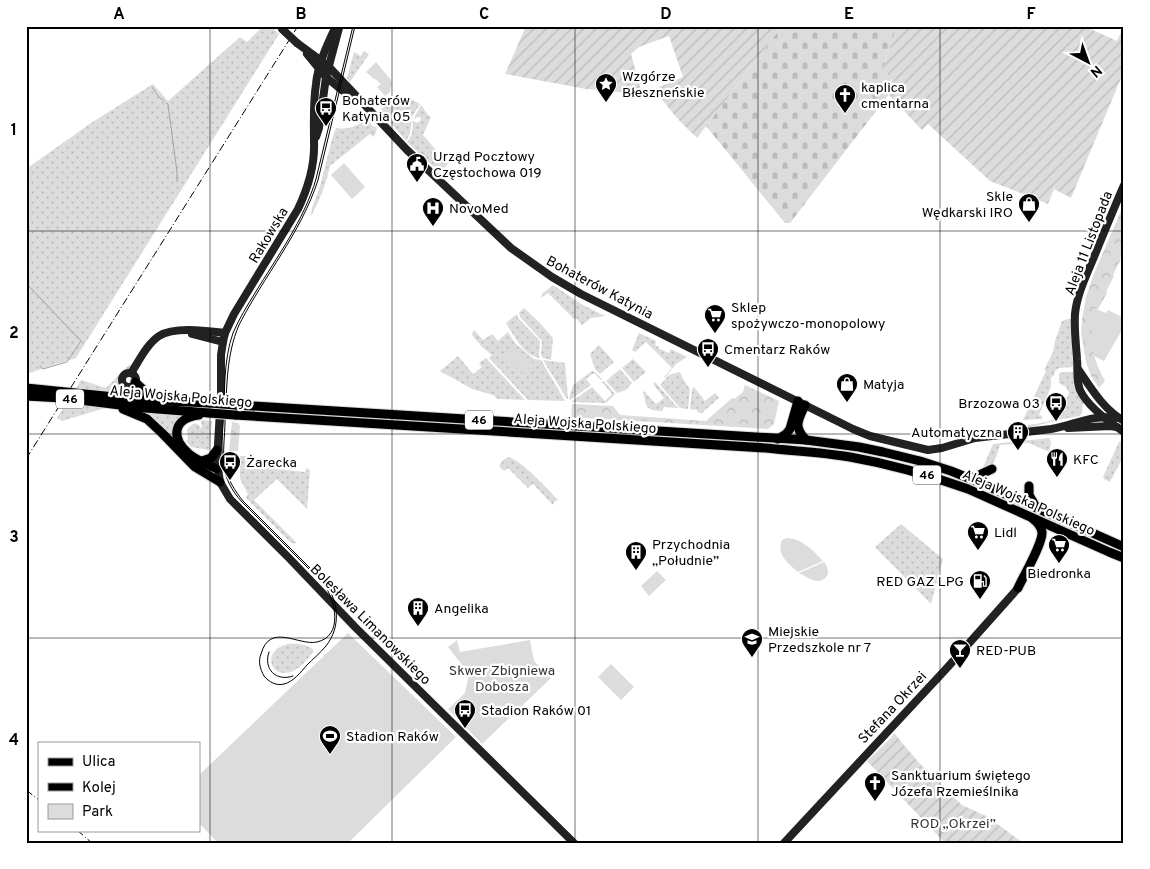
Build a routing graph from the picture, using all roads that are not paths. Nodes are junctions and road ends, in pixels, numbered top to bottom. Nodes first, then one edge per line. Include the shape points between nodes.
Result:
1 (338, 26) edge
2 (281, 28) edge
3 (329, 41) junction
4 (297, 43) junction
5 (306, 50) junction
6 (320, 65) junction
7 (328, 68) junction
8 (326, 77) junction
9 (338, 88) junction
10 (322, 103) junction
11 (368, 110) junction
12 (314, 144) junction
13 (1124, 186) edge
14 (180, 331) junction
15 (225, 333) junction
16 (223, 342) junction
17 (1078, 369) junction
18 (133, 378) joint
19 (26, 388) edge
20 (26, 396) edge
21 (168, 401) junction
22 (802, 403) junction
23 (1090, 403) junction
24 (114, 405) junction
25 (1104, 405) junction
26 (209, 408) junction
27 (1104, 417) junction
28 (1085, 419) junction
29 (1121, 419) edge
30 (1097, 426) junction
31 (1061, 427) junction
32 (1120, 430) edge
33 (778, 438) junction
34 (806, 440) junction
35 (217, 450) junction
36 (202, 461) junction
37 (218, 469) junction
38 (992, 469) dead end
39 (203, 473) junction
40 (969, 478) junction
41 (220, 482) junction
42 (1029, 486) dead end
43 (1036, 507) junction
44 (1031, 517) junction
45 (1123, 546) edge
46 (1121, 557) edge
47 (1018, 588) joint
48 (574, 843) edge
49 (784, 843) edge

1 - 3 street, Rakowska
1 - 7 street, Rakowska
2 - 4 street, Bohaterów Katynia, bridge
3 - 5 street via 322,49
3 - 6 street, Rakowska
4 - 5 street, Bohaterów Katynia
4 - 6 street, Bohaterów Katynia
5 - 6 street, Bohaterów Katynia
6 - 7 street, Bohaterów Katynia
6 - 8 street, Bohaterów Katynia
6 - 12 street, Rakowska via 316,84
7 - 8 street, Rakowska
7 - 11 street, Bohaterów Katynia
8 - 9 street, Bohaterów Katynia
8 - 10 street, Rakowska
9 - 10 street via 328,92
9 - 11 street, Bohaterów Katynia
10 - 12 street, Rakowska
11 - 22 street, Bohaterów Katynia via 532,265 581,294
12 - 15 street, Rakowska via 311,174 300,205
13 - 17 street, Aleja 11 Listopada via 1079,295 1074,330
14 - 15 street
14 - 16 street
14 - 18 street via 169,331 149,346
15 - 16 street, Rakowska
16 - 35 street, Rakowska
17 - 23 street, Aleja 11 Listopada via 1080,390
17 - 25 street, Aleja 11 Listopada
18 - 21 main road via 147,393
19 - 21 main road, Aleja Wojska Polskiego / 46
20 - 24 main road, Aleja Wojska Polskiego / 46
21 - 26 main road, Aleja Wojska Polskiego / 46
22 - 31 street, Bohaterów Katynia via 870,436 928,450 975,438
22 - 33 main road via 790,429
22 - 34 main road via 797,423
23 - 27 street, Aleja 11 Listopada
23 - 28 street via 1090,412
24 - 26 main road, Aleja Wojska Polskiego / 46
24 - 39 main road via 147,419
25 - 27 street
25 - 29 street, Aleja 11 Listopada
26 - 33 main road, Aleja Wojska Polskiego / 46, bridge via 236,405
26 - 36 main road via 184,418 176,432 189,454
26 - 44 main road, Aleja Wojska Polskiego / 46, bridge via 235,415 766,448 847,456 939,479
27 - 28 street
27 - 29 street
27 - 30 street
27 - 32 street, Aleja 11 Listopada
28 - 31 street
30 - 31 street
30 - 32 street
33 - 34 main road, Aleja Wojska Polskiego / 46
34 - 40 main road, Aleja Wojska Polskiego / 46 via 883,452
35 - 36 main road via 211,458
35 - 37 street, Rakowska
36 - 37 main road
37 - 39 main road
37 - 41 street, Rakowska
38 - 40 main road
39 - 41 main road
40 - 43 main road, Aleja Wojska Polskiego / 46
41 - 48 street, Bolesława Limanowskiego via 230,499 356,628
42 - 43 main road via 1029,495
43 - 45 main road, Aleja Wojska Polskiego / 46
44 - 46 main road, Aleja Wojska Polskiego / 46
44 - 47 main road via 1040,527 1042,537
47 - 49 street, Stefana Okrzei

